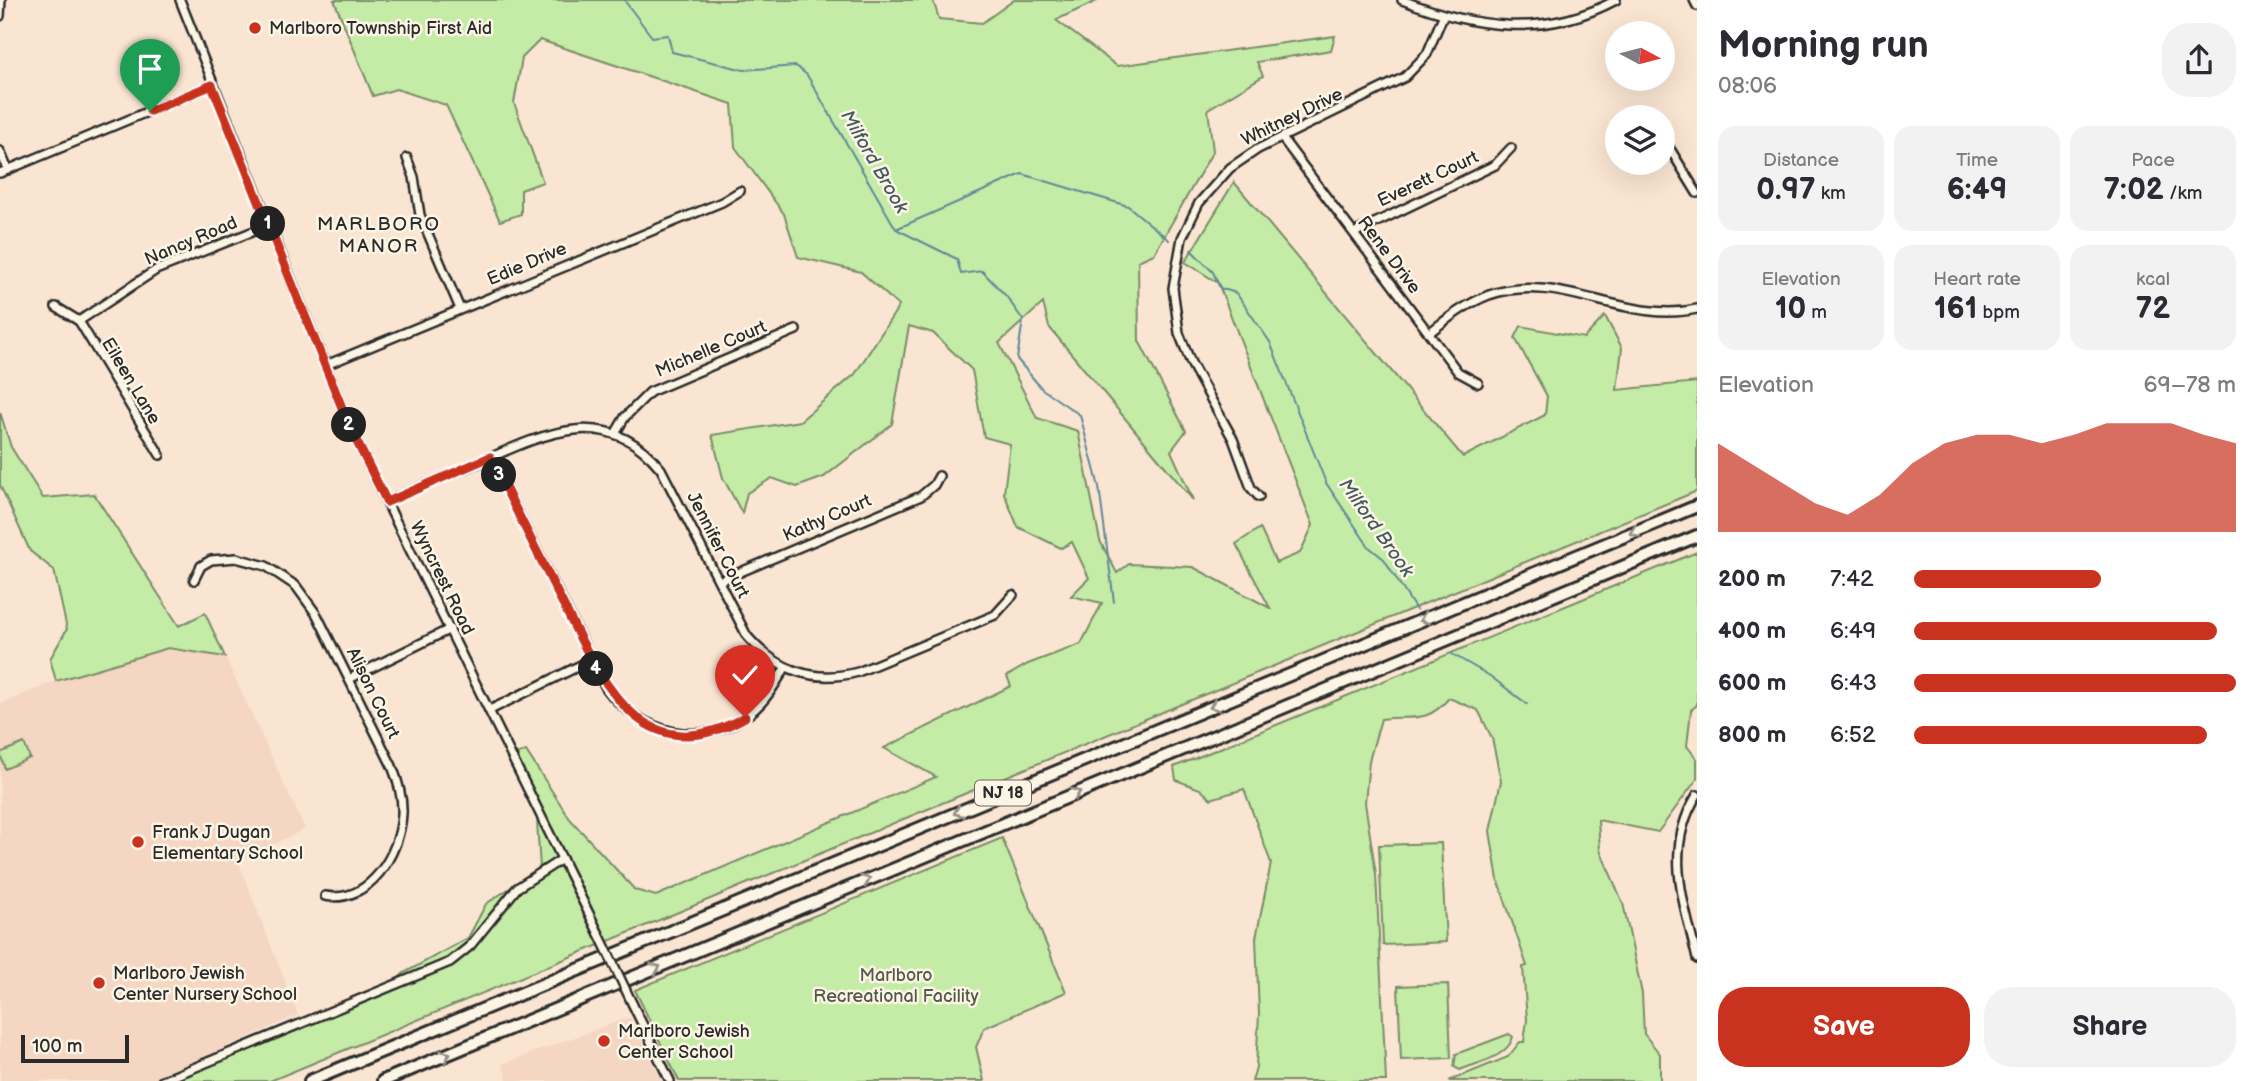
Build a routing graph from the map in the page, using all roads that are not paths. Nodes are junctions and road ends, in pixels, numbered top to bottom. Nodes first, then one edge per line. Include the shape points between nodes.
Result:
1 (1, 0) edge
2 (180, 0) edge
3 (1403, 0) edge
4 (1616, 0) edge
5 (1694, 0) edge
6 (1697, 6) edge
7 (0, 16) edge
8 (1443, 16) junction
9 (212, 85) junction
10 (1282, 138) junction
11 (1511, 148) dead end
12 (0, 152) edge
13 (1675, 157) edge
14 (407, 158) dead end
15 (4, 172) edge
16 (740, 191) dead end
17 (1697, 193) edge
18 (269, 225) junction
19 (1354, 233) junction
20 (56, 307) dead end
21 (460, 309) junction
22 (1697, 309) edge
23 (79, 321) junction
24 (796, 330) dead end
25 (1429, 333) junction
26 (326, 365) junction
27 (1478, 383) dead end
28 (615, 434) junction
29 (160, 455) dead end
30 (490, 457) junction
31 (939, 476) dead end
32 (1259, 497) dead end
33 (387, 502) junction
34 (1697, 506) edge
35 (1697, 536) edge
36 (194, 580) dead end
37 (719, 581) junction
38 (1013, 595) dead end
39 (450, 629) junction
40 (591, 660) junction
41 (785, 668) junction
42 (349, 679) junction
43 (490, 710) junction
44 (1697, 794) edge
45 (562, 859) junction
46 (325, 896) dead end
47 (1696, 950) edge
48 (1697, 959) edge
49 (162, 1081) edge
50 (310, 1081) edge
51 (383, 1081) edge
52 (670, 1081) edge

1 - 7 street
2 - 9 street, Wyncrest Road
3 - 8 street
4 - 8 street via 1541,24 1497,25
5 - 6 street
8 - 10 street, Whitney Drive via 1427,54 1405,77
9 - 15 street
9 - 18 street, Wyncrest Road
10 - 19 street, Rene Drive
10 - 32 street, Whitney Drive via 1238,162 1208,191 1182,238 1173,288 1186,352
11 - 19 street, Everett Court via 1495,165
12 - 15 street
13 - 17 street
14 - 21 street via 415,177 420,215
16 - 21 street, Edie Drive
18 - 23 street, Nancy Road via 156,270
18 - 26 street, Wyncrest Road
19 - 25 street, Rene Drive
20 - 23 street
21 - 26 street, Edie Drive
22 - 25 street via 1646,312 1555,290 1513,289 1471,303
23 - 29 street, Eileen Lane
24 - 28 street, Michelle Court via 650,392 629,411
25 - 27 street, Rene Drive via 1458,372
26 - 33 street, Wyncrest Road via 351,430
28 - 30 street, Jennifer Court via 582,428 558,431
28 - 37 street, Jennifer Court via 644,451 661,469
30 - 33 street, Jennifer Court
30 - 40 street
31 - 37 street, Kathy Court via 921,496
33 - 39 street, Wyncrest Road
34 -> 50 highway, NJ 18
51 -> 35 highway, NJ 18
36 - 42 street, Alison Court via 205,563 226,558 251,561 279,573 309,601
37 - 41 street, Jennifer Court via 747,636
38 - 41 street, Jennifer Court via 995,615 858,672 823,676
39 - 42 street
39 - 43 street, Wyncrest Road
40 - 41 street via 606,688 628,712 657,728 688,734 718,730 745,717 765,699
40 - 43 street
42 - 46 street, Alison Court via 397,778 401,824 390,857 371,881 346,897
43 - 45 street, Wyncrest Road
44 - 47 street via 1681,828 1676,859
45 - 49 street via 517,888 470,946 450,962
45 - 52 street, Wyncrest Road, bridge
47 - 48 street

